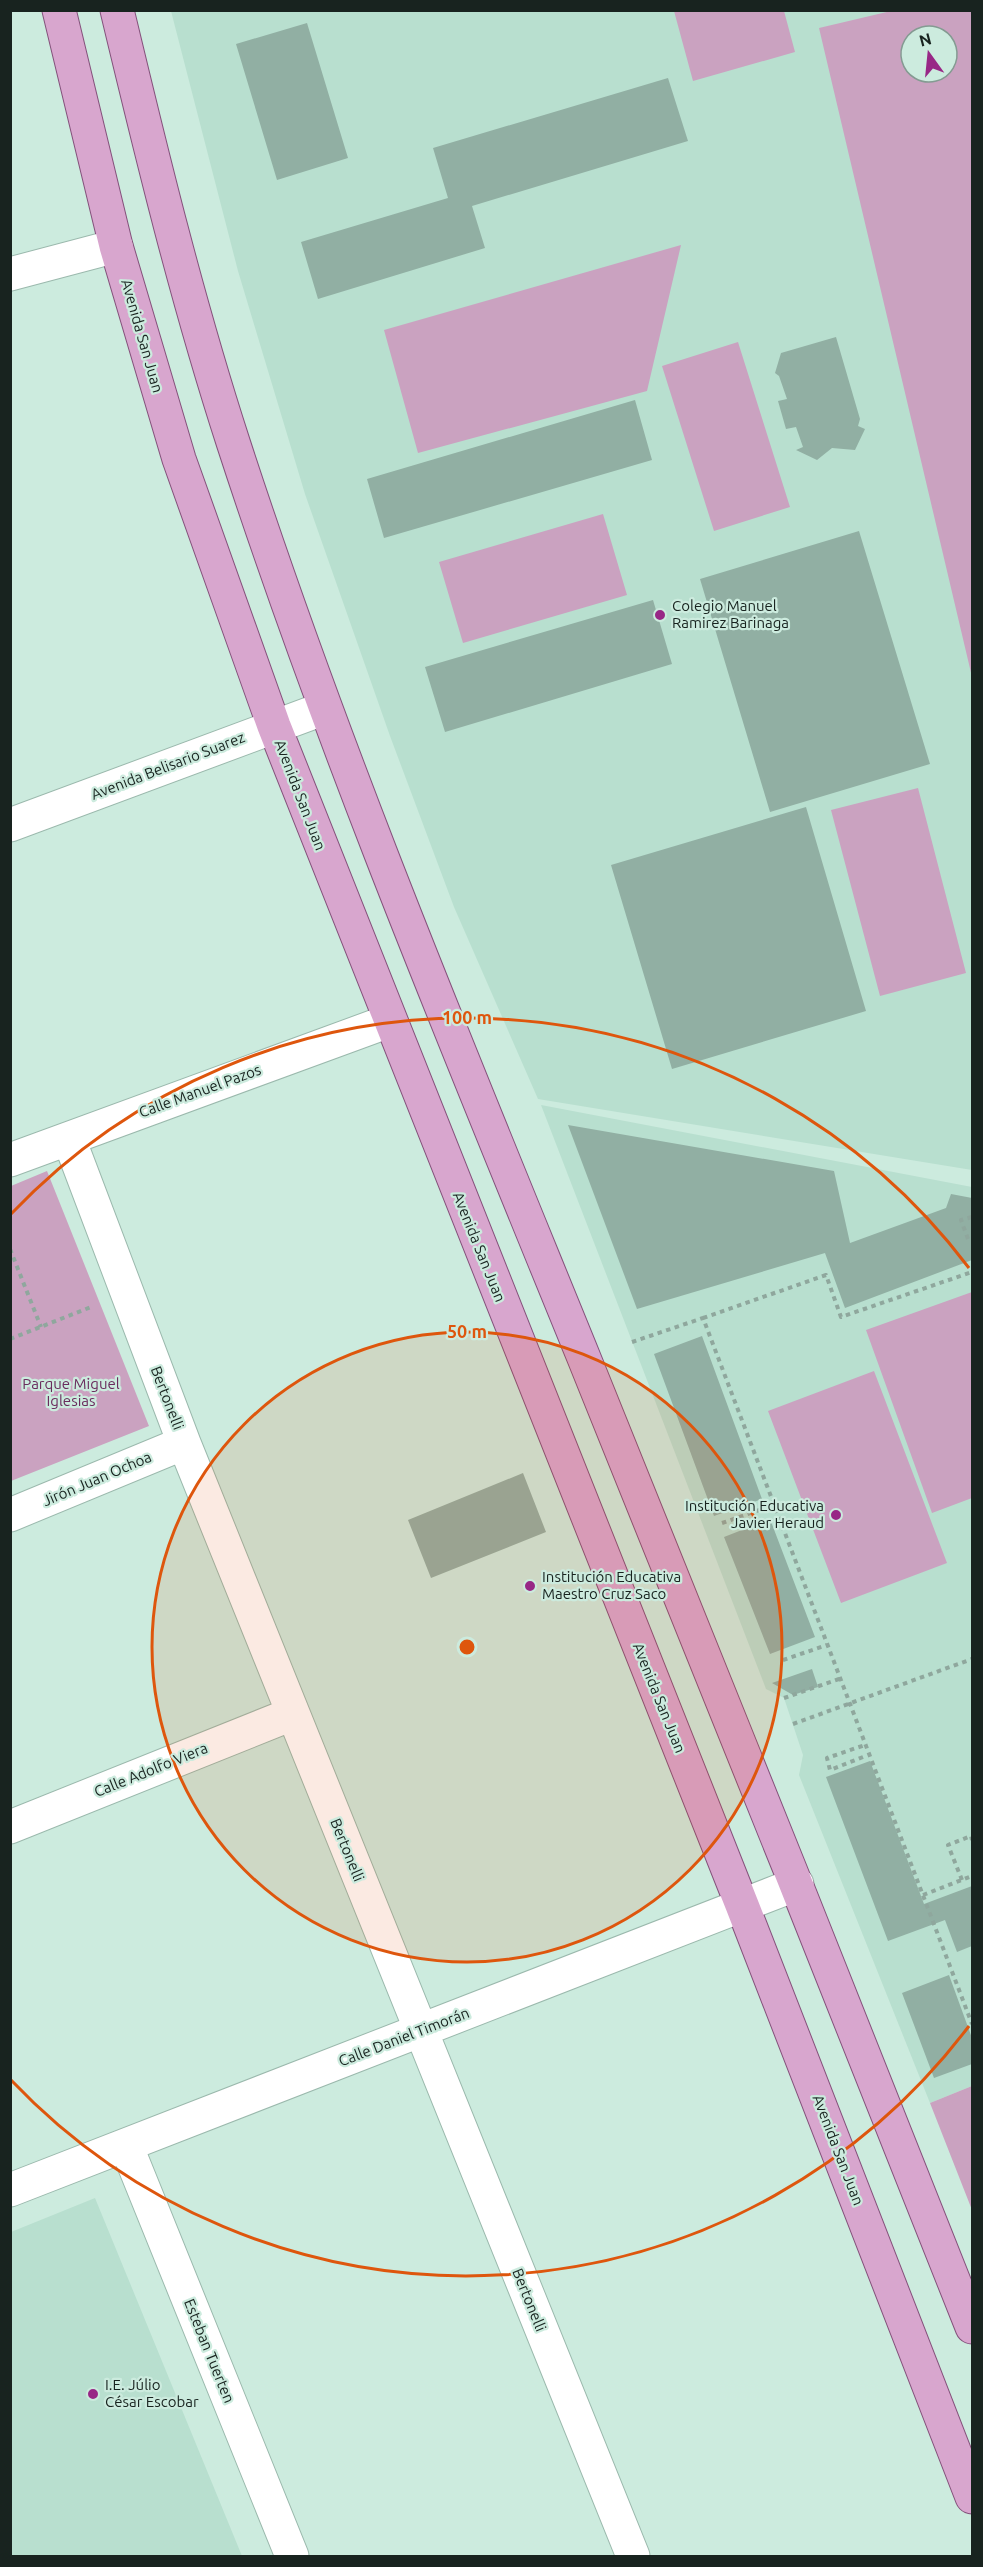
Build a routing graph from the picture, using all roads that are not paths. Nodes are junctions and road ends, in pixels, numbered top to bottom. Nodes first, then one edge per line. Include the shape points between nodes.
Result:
1 (59, 10) edge
2 (117, 10) edge
3 (116, 246) junction
4 (10, 274) edge
5 (325, 708) junction
6 (274, 726) junction
7 (10, 825) edge
8 (389, 1021) junction
9 (69, 1139) junction
10 (10, 1160) edge
11 (184, 1443) junction
12 (10, 1515) edge
13 (292, 1714) junction
14 (10, 1827) edge
15 (797, 1884) junction
16 (742, 1905) junction
17 (420, 2031) junction
18 (126, 2145) junction
19 (10, 2190) edge
20 (972, 2327) edge
21 (972, 2497) edge
22 (292, 2556) edge
23 (633, 2556) edge

1 - 3 main road, Avenida San Juan
2 - 5 main road via 171,234 233,441
3 - 4 street
3 - 6 main road, Avenida San Juan via 179,459
5 - 6 street, Avenida Belisario Suarez
5 - 15 main road via 441,1009
6 - 7 street, Avenida Belisario Suarez
6 - 8 main road, Avenida San Juan
8 - 9 street, Calle Manuel Pazos
8 - 16 main road, Avenida San Juan
9 - 10 street, Calle Manuel Pazos
9 - 11 street, Bertonelli
11 - 12 street, Jirón Juan Ochoa
11 - 13 street, Bertonelli
13 - 14 street, Calle Adolfo Viera
13 - 17 street, Bertonelli
15 - 16 street, Calle Daniel Timorán
15 - 20 main road
16 - 17 street, Calle Daniel Timorán
16 - 21 main road, Avenida San Juan
17 - 18 street, Calle Daniel Timorán
17 - 23 street, Bertonelli
18 - 19 street, Calle Daniel Timorán
18 - 22 street, Esteban Tuerten

